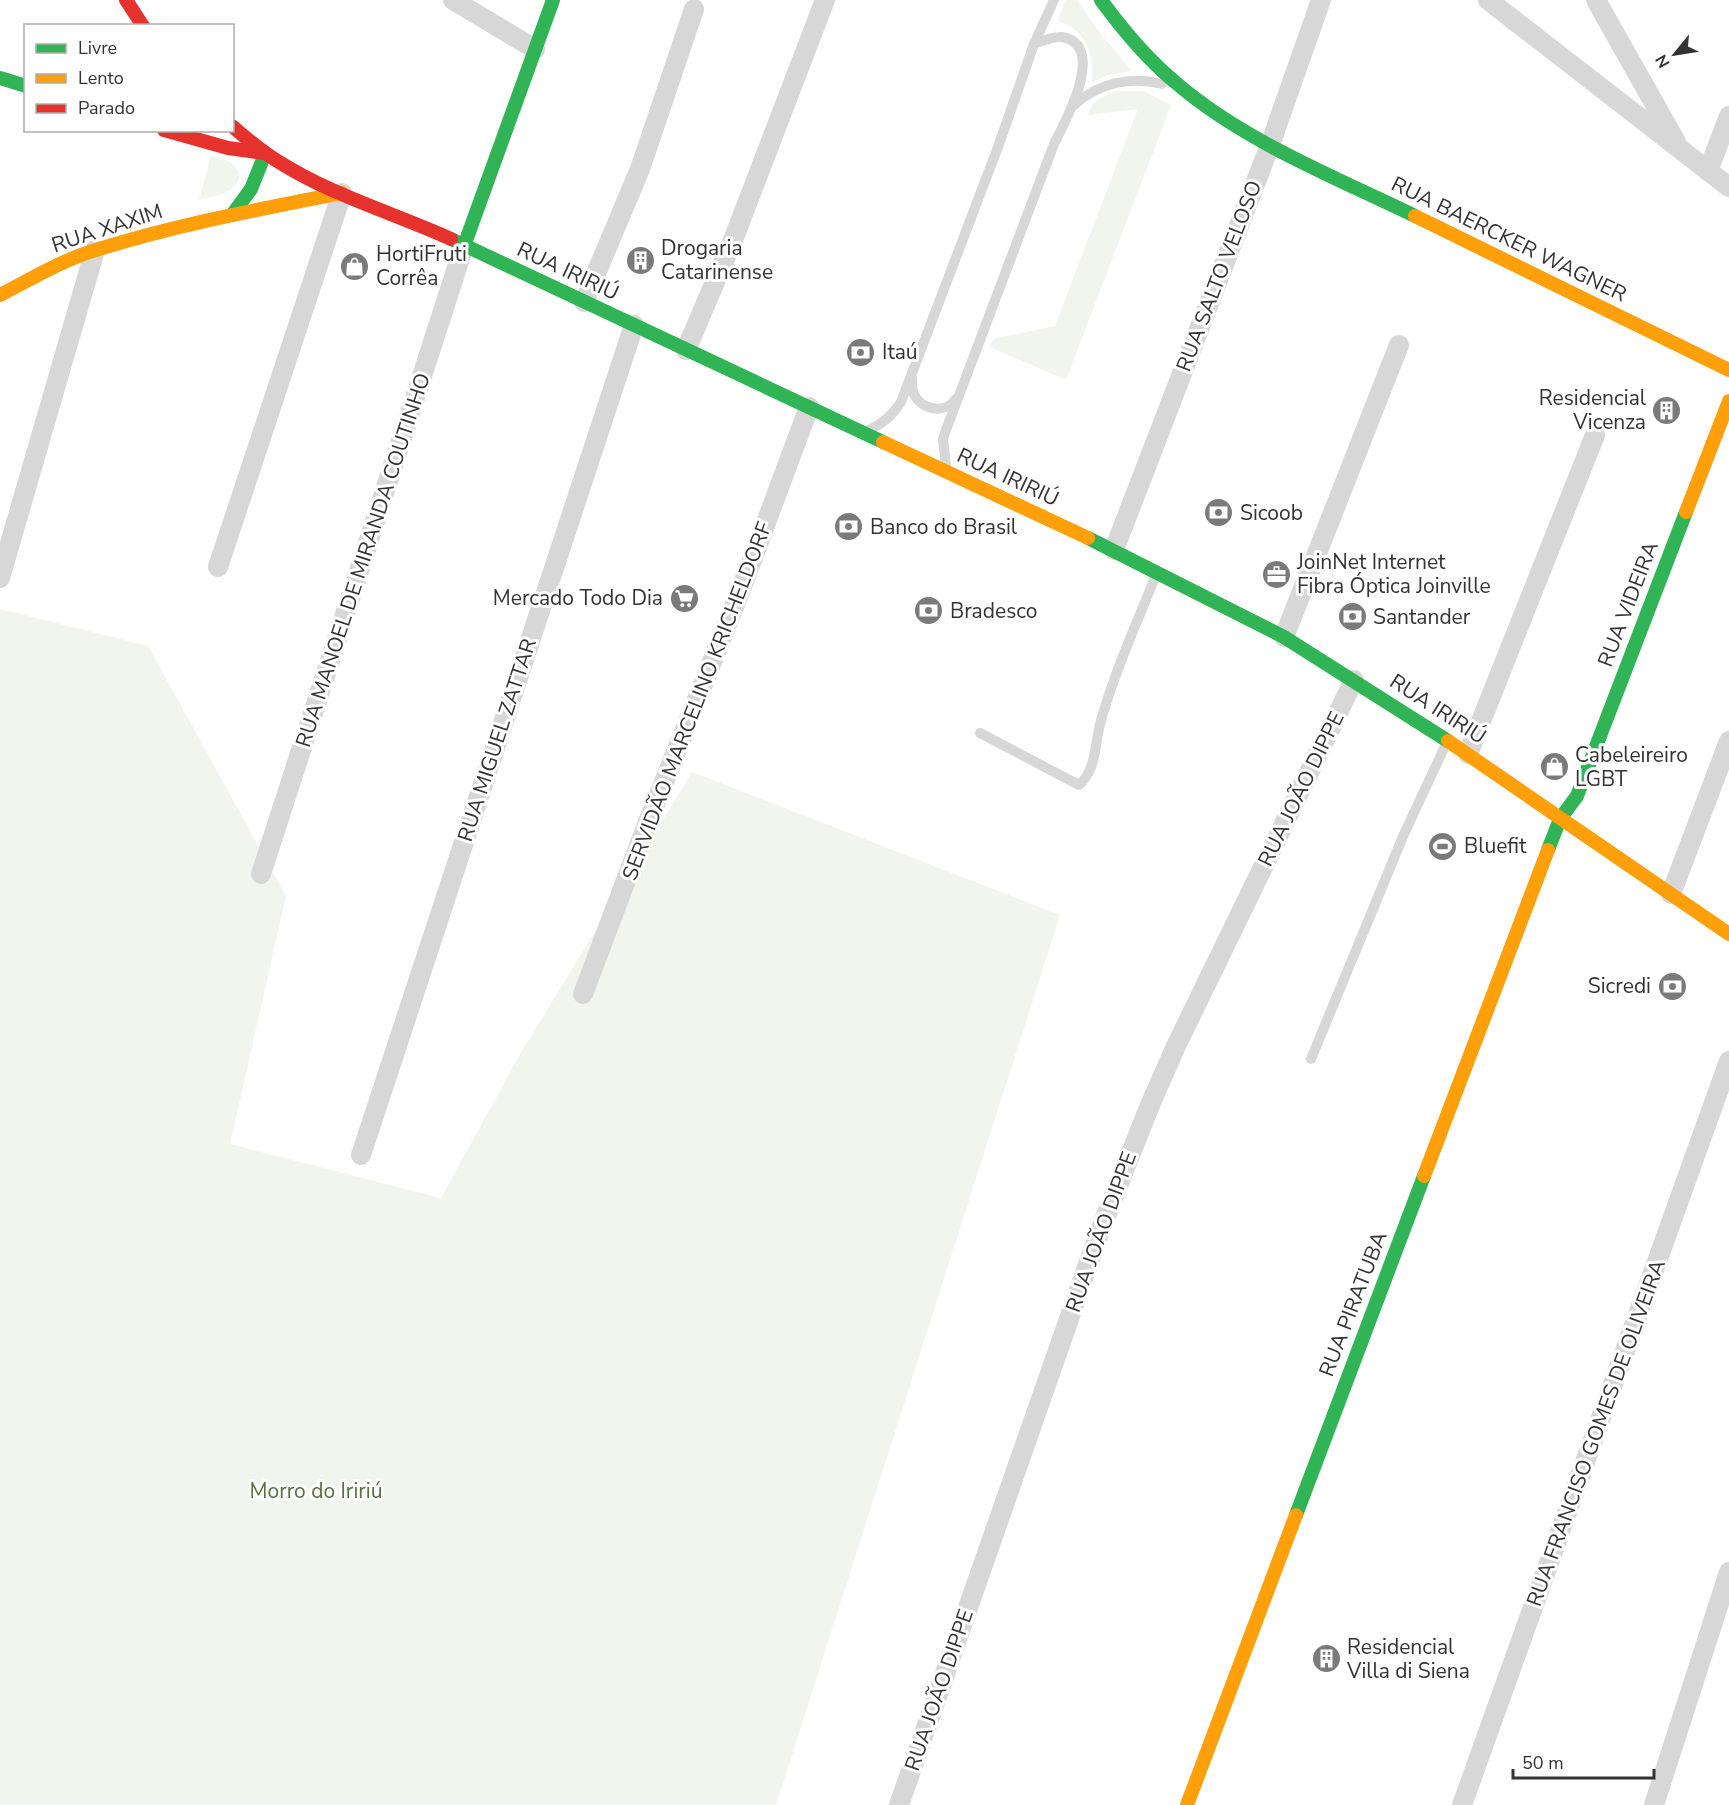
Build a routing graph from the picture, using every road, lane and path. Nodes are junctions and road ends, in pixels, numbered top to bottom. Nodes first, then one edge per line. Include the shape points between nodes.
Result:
1 (126, 0) edge
2 (453, 0) edge
3 (553, 0) edge
4 (825, 0) edge
5 (1054, 0) edge
6 (1101, 0) edge
7 (1321, 0) edge
8 (1488, 0) edge
9 (1596, 0) edge
10 (694, 9) dead end
11 (142, 24) edge
12 (1034, 44) junction
13 (535, 49) junction
14 (0, 78) edge
15 (24, 85) edge
16 (1182, 89) junction
17 (1071, 107) junction
18 (1729, 116) edge
19 (234, 128) edge
20 (171, 132) edge
21 (1270, 145) junction
22 (1680, 149) junction
23 (265, 154) junction
24 (1708, 171) junction
25 (1729, 188) edge
26 (342, 193) junction
27 (232, 214) junction
28 (464, 246) junction
29 (95, 250) junction
30 (0, 295) edge
31 (584, 302) junction
32 (634, 325) junction
33 (1400, 345) dead end
34 (686, 350) junction
35 (1729, 370) edge
36 (912, 374) junction
37 (960, 394) junction
38 (1729, 401) edge
39 (809, 407) junction
40 (863, 432) junction
41 (1594, 435) dead end
42 (947, 472) junction
43 (1114, 550) junction
44 (218, 567) dead end
45 (1157, 572) junction
46 (0, 578) edge
47 (1284, 637) junction
48 (1354, 680) junction
49 (980, 733) dead end
50 (1448, 741) junction
51 (1729, 741) edge
52 (1468, 754) junction
53 (1560, 819) junction
54 (261, 874) dead end
55 (1671, 894) junction
56 (1729, 934) edge
57 (583, 994) dead end
58 (1311, 1059) dead end
59 (1729, 1060) edge
60 (361, 1155) dead end
61 (1729, 1572) edge
62 (899, 1805) edge
63 (1187, 1805) edge
64 (1462, 1805) edge
65 (1654, 1805) edge

1 - 11 main road
2 - 13 street
3 - 13 main road
4 - 34 street via 740,224
5 - 12 lane
6 - 16 main road, RUA BAERCKER WAGNER via 1126,34
7 - 21 street, RUA SALTO VELOSO
8 - 22 street
9 - 22 street
10 - 31 street via 640,169
12 - 17 lane via 1061,37 1082,54 1082,74
12 - 36 lane
13 - 28 main road
14 - 15 main road
16 - 17 lane via 1144,80 1124,81 1089,93
16 - 21 main road, RUA BAERCKER WAGNER
17 - 37 lane
18 - 24 street
19 - 23 main road, RUA IRIRIÚ
20 - 23 main road
21 - 35 main road, RUA BAERCKER WAGNER
21 - 43 street, RUA SALTO VELOSO
22 - 24 street
23 - 26 main road, RUA IRIRIÚ
23 - 27 main road via 251,189
24 - 25 street
26 - 27 main road, RUA XAXIM
26 - 28 main road, RUA IRIRIÚ
26 - 44 street
27 - 29 main road, RUA XAXIM
28 - 31 main road, RUA IRIRIÚ
28 - 54 street, RUA MANOEL DE MIRANDA COUTINHO
29 - 30 main road, RUA XAXIM
29 - 46 street
31 - 32 main road, RUA IRIRIÚ
32 - 34 main road, RUA IRIRIÚ
32 - 60 street, RUA MIGUEL ZATTAR
33 - 47 street
34 - 39 main road, RUA IRIRIÚ
36 - 37 lane via 914,394 928,408 947,407
36 - 40 lane via 894,412
37 - 42 lane via 943,439
38 - 53 main road, RUA VIDEIRA via 1577,796
39 - 40 main road, RUA IRIRIÚ
39 - 57 street, SERVIDÃO MARCELINO KRICHELDORF
40 - 42 main road, RUA IRIRIÚ
41 - 52 street
42 - 43 main road, RUA IRIRIÚ
43 - 45 main road, RUA IRIRIÚ
45 - 47 main road, RUA IRIRIÚ
45 - 49 lane via 1115,673 1085,780 1079,785
47 - 48 main road, RUA IRIRIÚ
48 - 50 main road, RUA IRIRIÚ
48 - 62 street, RUA JOÃO DIPPE via 1150,1105 1094,1248
50 - 52 main road, RUA IRIRIÚ
50 - 58 lane via 1404,834
51 - 55 street
52 - 53 main road, RUA IRIRIÚ
53 - 55 main road, RUA IRIRIÚ
53 - 63 main road, RUA PIRATUBA
55 - 56 main road, RUA IRIRIÚ
59 - 64 street, RUA FRANCISO GOMES DE OLIVEIRA
61 - 65 street

